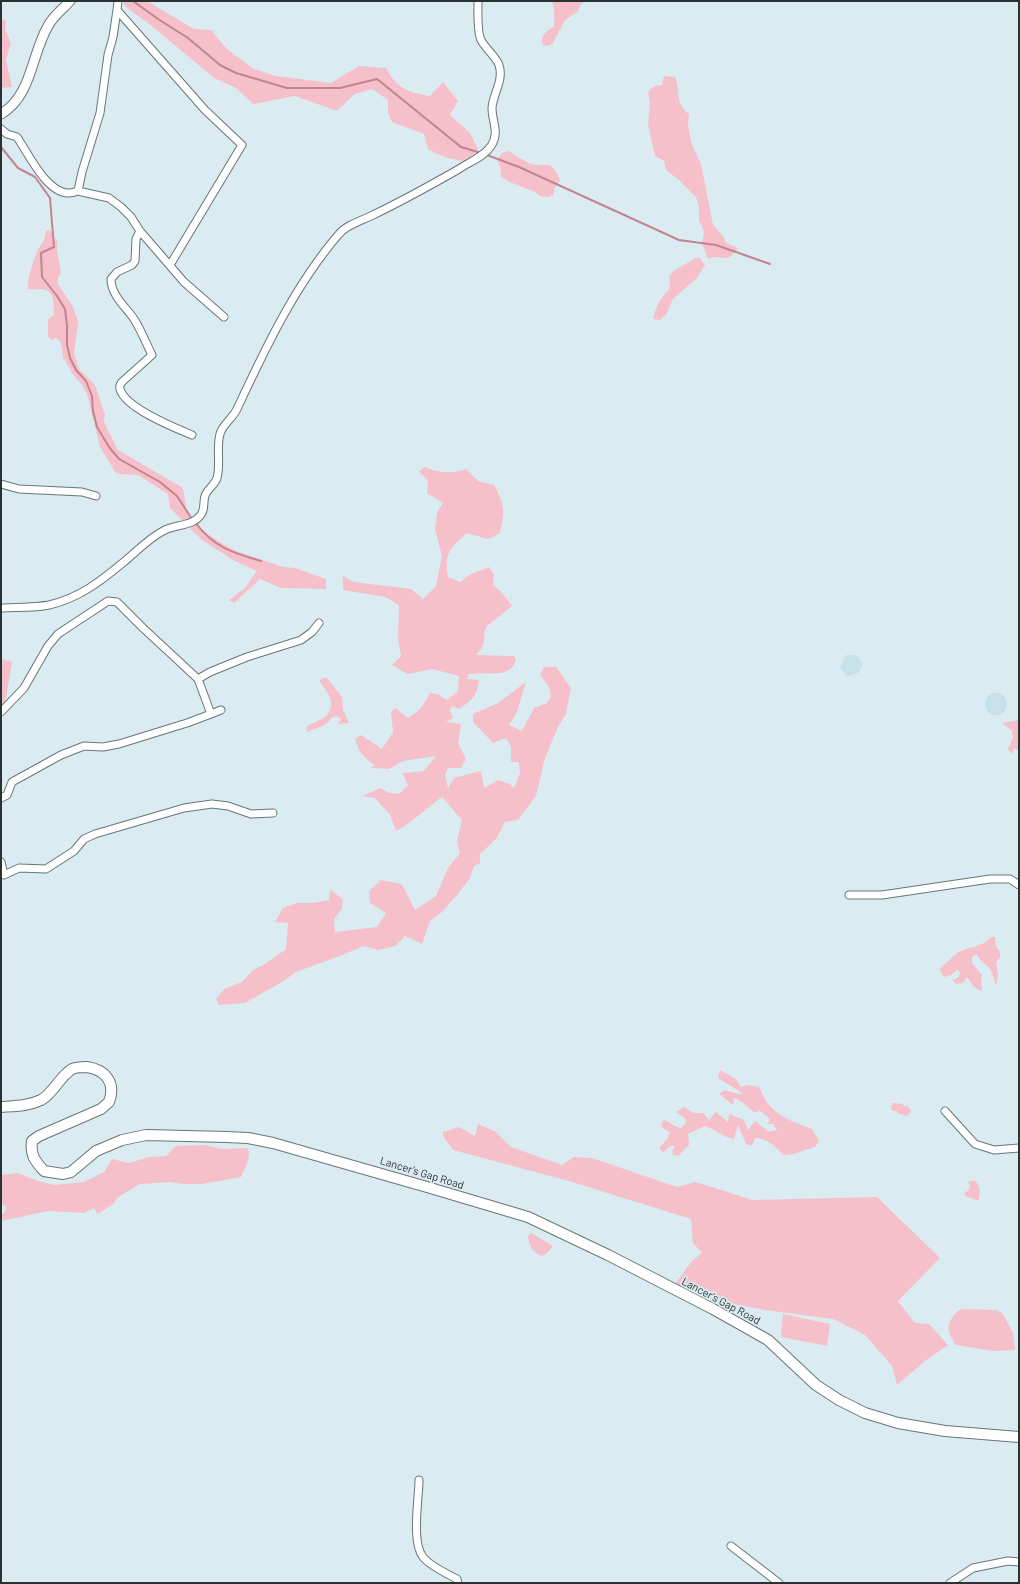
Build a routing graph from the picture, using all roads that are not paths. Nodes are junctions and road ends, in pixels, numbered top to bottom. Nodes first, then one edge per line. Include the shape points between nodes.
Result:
1 (70, 1) edge
2 (118, 1) edge
3 (478, 1) edge
4 (117, 10) junction
5 (1, 114) edge
6 (1, 129) edge
7 (78, 191) junction
8 (140, 231) junction
9 (170, 265) junction
10 (224, 317) dead end
11 (192, 435) dead end
12 (1, 484) edge
13 (96, 496) dead end
14 (1, 608) edge
15 (319, 623) dead end
16 (198, 678) junction
17 (221, 710) dead end
18 (1, 712) edge
19 (211, 714) junction
20 (1, 798) edge
21 (273, 813) dead end
22 (1, 862) edge
23 (1019, 885) edge
24 (850, 895) dead end
25 (1, 1107) edge
26 (945, 1111) dead end
27 (1019, 1148) edge
28 (1019, 1437) edge
29 (419, 1480) dead end
30 (731, 1546) dead end
31 (1019, 1562) edge
32 (458, 1583) edge
33 (779, 1583) edge
34 (950, 1583) edge

1 - 5 street via 47,27 19,98
2 - 4 street
3 - 14 street via 479,38 499,63 500,83 492,106 496,129 491,146 483,154 455,171 340,232 305,280 271,338 236,412 220,433 217,479 204,498 205,504 201,515 194,521 164,530 86,591 49,605
4 - 7 street via 100,113
4 - 9 street via 205,110 242,145
6 - 7 street via 17,137 39,172 56,190 68,194
7 - 8 street via 110,198 131,217
8 - 9 street
8 - 11 street via 136,239 135,261 117,272 111,279 111,286 134,319 152,355 123,380 120,389 139,409
9 - 10 street via 184,282
12 - 13 street via 19,489 82,492
15 - 16 street via 301,640 247,657
16 - 18 street via 117,602 108,601 58,634 48,646 24,688
16 - 19 street
17 - 19 street
19 - 20 street via 119,744 84,746 61,755 12,782 7,794
21 - 22 street via 251,814 219,804 184,808 95,834 84,839 74,851 46,869 19,868 4,875
23 - 24 street via 1010,879 990,879 882,895
25 - 28 main road, Lancer's Gap Road via 25,1106 41,1100 52,1092 72,1069 97,1068 110,1081 109,1102 101,1109 32,1141 33,1159 44,1172 71,1172 96,1151 122,1140 146,1135 248,1138 273,1143 528,1217 608,1255 768,1340 816,1385 865,1413 898,1423 945,1431
26 - 27 street via 975,1144 994,1150
29 - 32 street via 416,1517 418,1544 422,1557 457,1579
30 - 33 street
31 - 34 street via 1008,1561 973,1568

